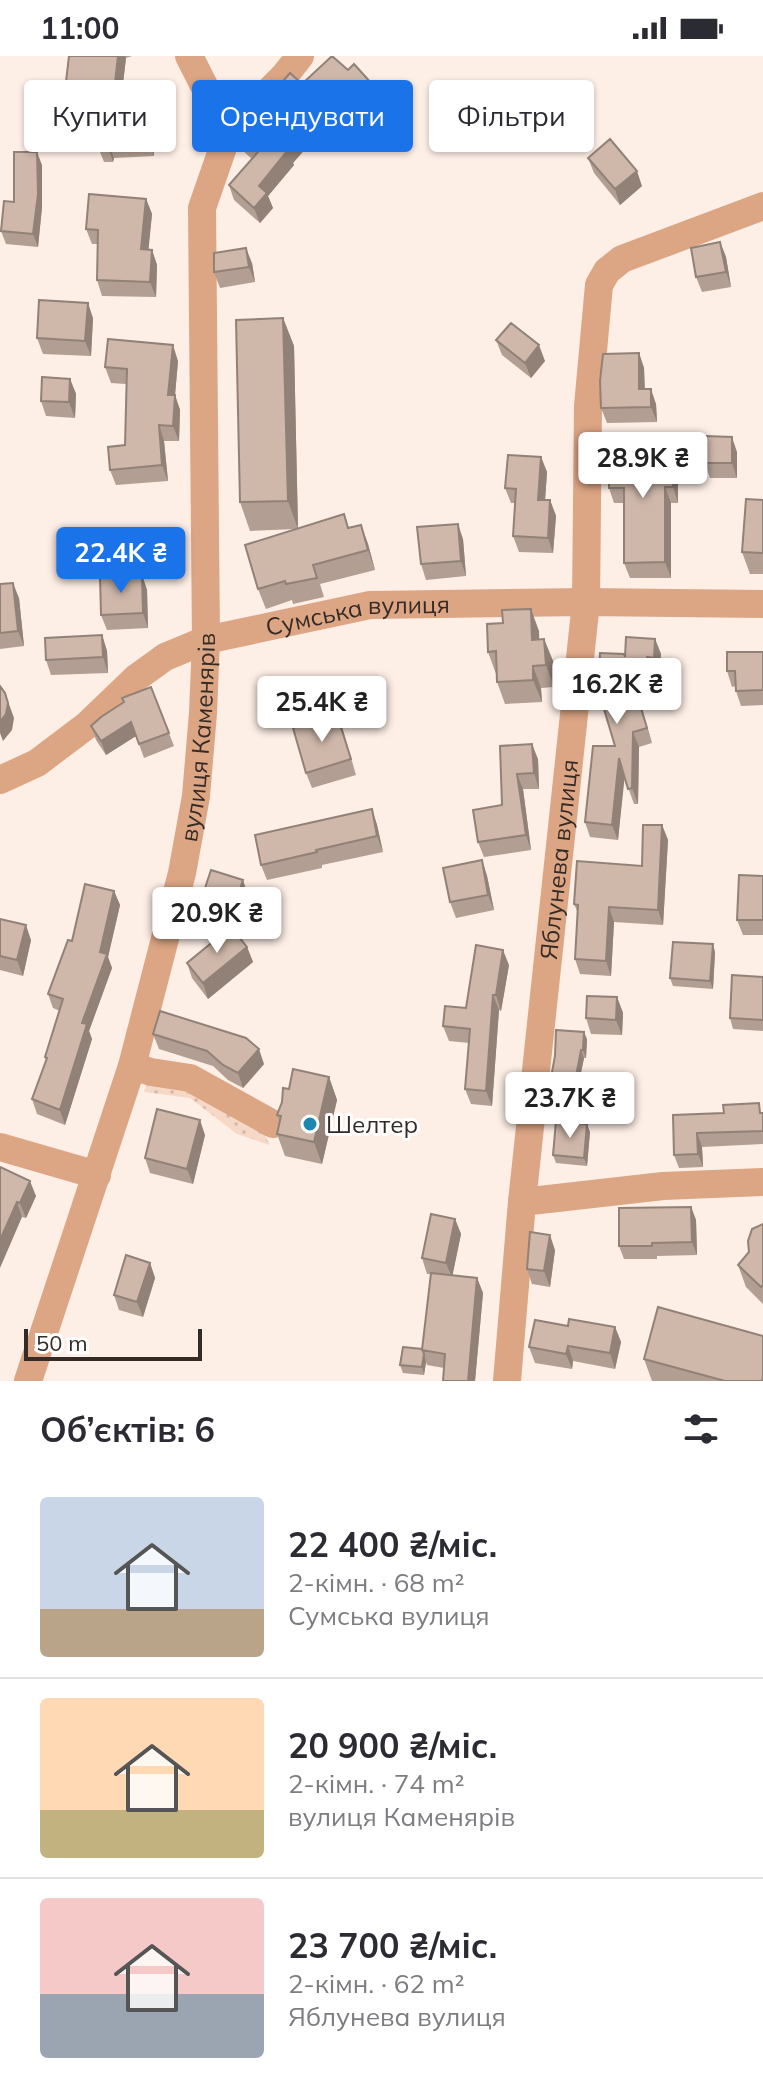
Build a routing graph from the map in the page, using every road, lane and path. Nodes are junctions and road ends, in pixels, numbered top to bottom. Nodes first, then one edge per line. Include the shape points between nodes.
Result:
1 (189, 56) edge
2 (300, 56) edge
3 (201, 80) edge
4 (280, 80) edge
5 (221, 152) edge
6 (763, 206) edge
7 (586, 602) junction
8 (763, 604) edge
9 (206, 640) junction
10 (0, 780) edge
11 (132, 1066) junction
12 (273, 1124) dead end
13 (0, 1147) edge
14 (97, 1175) junction
15 (763, 1182) edge
16 (522, 1202) junction
17 (28, 1381) edge
18 (507, 1381) edge

1 - 3 street
2 - 4 street, вулиця Каменярів
5 - 9 street, вулиця Каменярів via 202,208
6 - 7 street, Яблунева вулиця via 622,259 599,285 588,406
7 - 8 street, Сумська вулиця
7 - 9 street, Сумська вулиця via 370,605
7 - 16 street, Яблунева вулиця
9 - 10 street, Сумська вулиця via 165,657 74,736 37,763
9 - 11 street, вулиця Каменярів via 196,796 182,873
11 - 12 street via 190,1078
11 - 14 street, вулиця Каменярів
13 - 14 street
14 - 17 street, вулиця Каменярів
15 - 16 street via 663,1186
16 - 18 street, Яблунева вулиця

